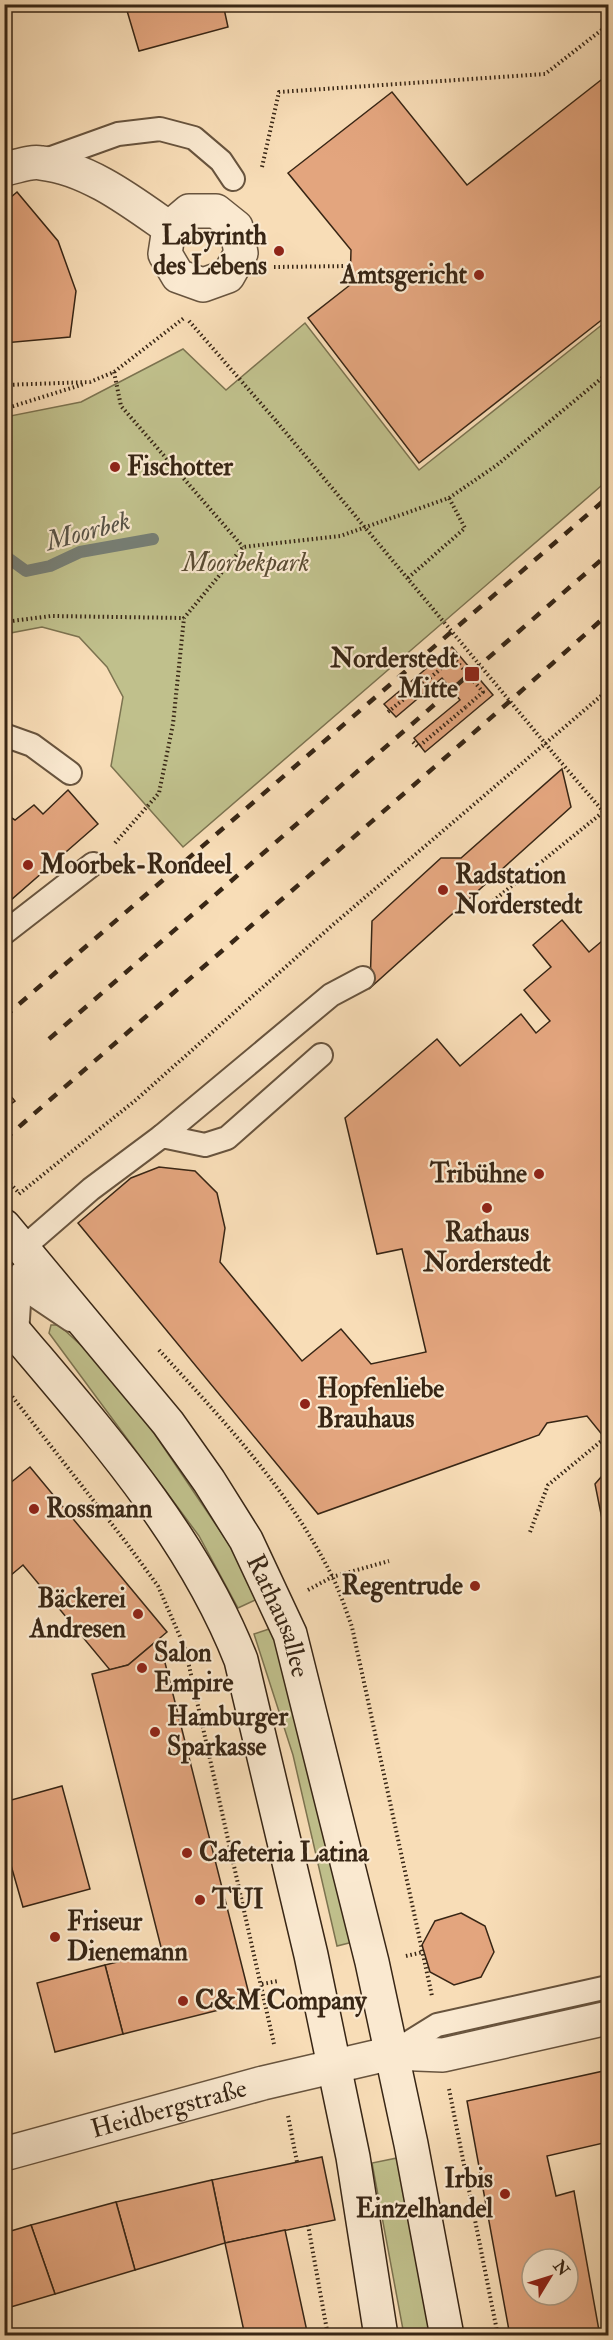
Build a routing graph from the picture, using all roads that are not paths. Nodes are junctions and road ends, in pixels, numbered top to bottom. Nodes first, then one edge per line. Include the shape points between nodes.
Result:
1 (40, 162) junction
2 (4, 169) edge
3 (233, 179) dead end
4 (169, 228) dead end
5 (4, 735) edge
6 (70, 773) dead end
7 (93, 864) road end
8 (4, 933) edge
9 (363, 978) dead end
10 (321, 1055) dead end
11 (162, 1136) junction
12 (11, 1241) edge
13 (12, 1280) edge
14 (11, 1326) edge
15 (95, 1336) junction
16 (609, 1987) edge
17 (609, 2018) edge
18 (392, 2053) junction
19 (334, 2067) junction
20 (4, 2154) edge
21 (381, 2336) edge
22 (447, 2336) edge

1 - 2 main road
1 - 3 lane via 118,134 160,129 194,138 221,161
1 - 4 main road via 113,189
5 - 6 lane via 32,745
7 - 8 lane
9 - 11 lane via 331,995
10 - 11 lane via 227,1138 205,1145
11 - 12 lane
12 - 13 lane, Rathausallee
12 - 15 main road, Rathausallee
13 - 14 lane, Rathausallee
13 - 15 lane
14 - 19 main road, Rathausallee via 130,1472 197,1569 229,1628 241,1659
15 - 18 main road, Rathausallee via 168,1423 209,1481 246,1540 278,1605 290,1634
16 - 18 lane via 437,2025
17 - 18 main road via 443,2055
18 - 19 main road
18 - 22 main road, Rathausallee
19 - 20 main road, Heidbergstraße
19 - 21 main road, Rathausallee

